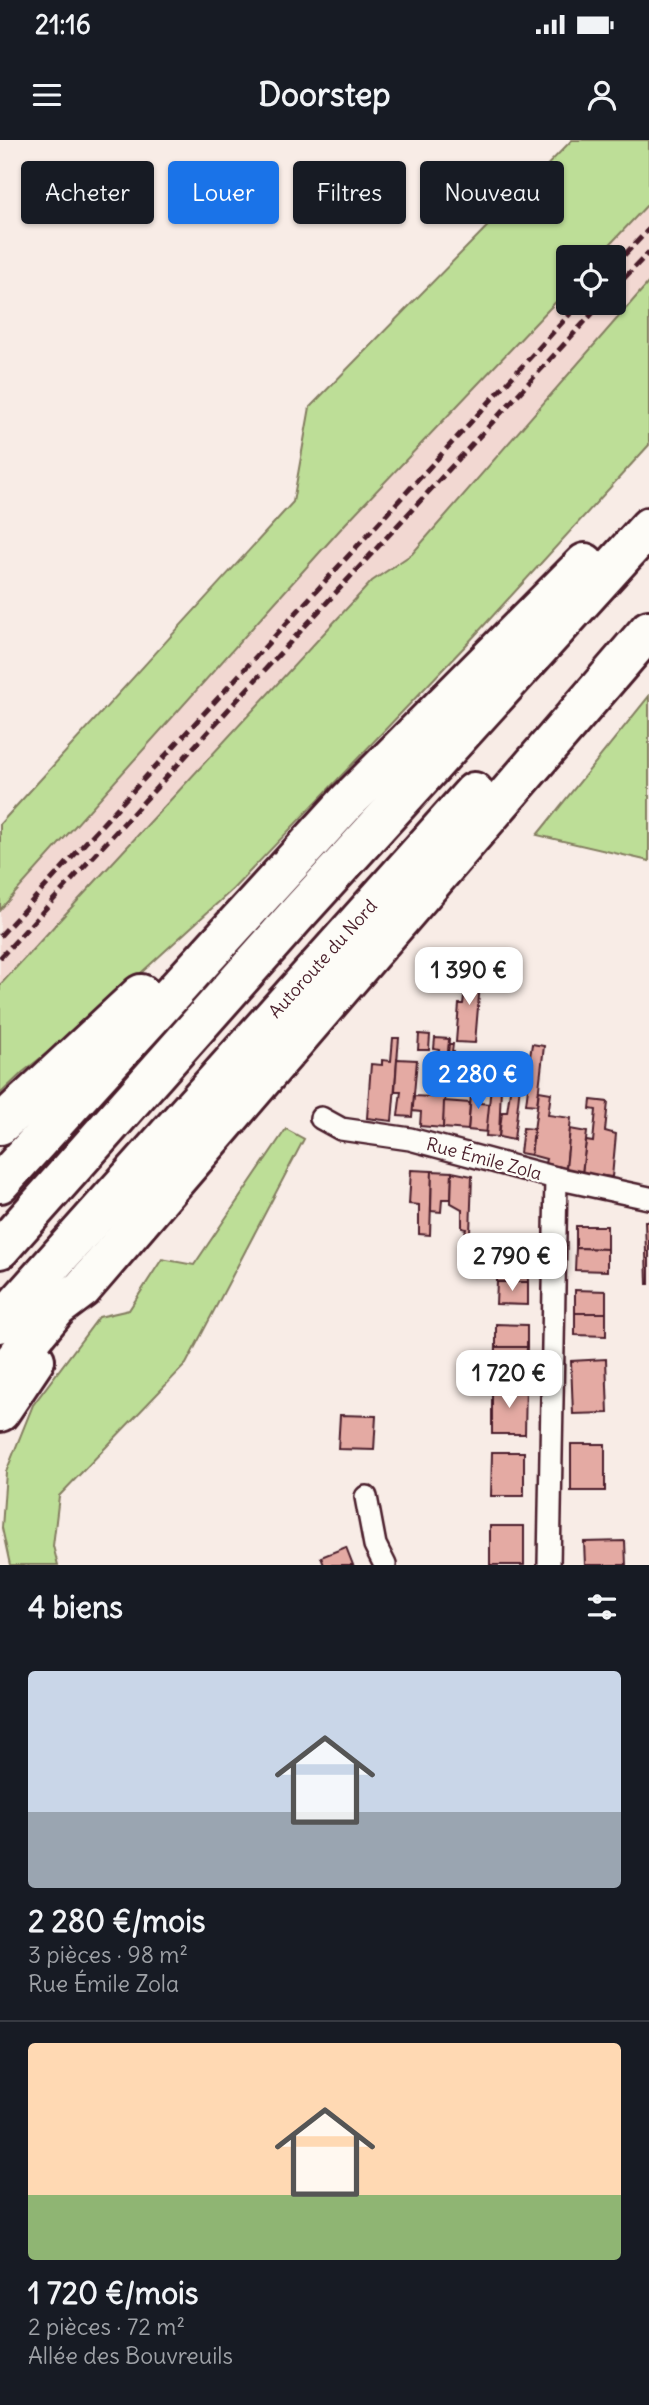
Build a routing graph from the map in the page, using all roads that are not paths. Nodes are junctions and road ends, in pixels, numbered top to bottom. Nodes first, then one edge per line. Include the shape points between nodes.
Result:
1 (649, 503) edge
2 (649, 527) edge
3 (649, 598) edge
4 (649, 630) edge
5 (347, 802) junction
6 (321, 1118) dead end
7 (0, 1125) edge
8 (556, 1178) junction
9 (0, 1183) edge
10 (649, 1198) edge
11 (0, 1248) edge
12 (82, 1289) junction
13 (0, 1323) edge
14 (0, 1377) edge
15 (0, 1412) edge
16 (366, 1497) dead end
17 (384, 1565) edge
18 (549, 1565) edge

1 - 5 highway via 559,587
2 - 11 highway
3 - 13 highway, Autoroute du Nord
4 - 12 highway
5 - 7 highway
5 - 9 highway
6 - 8 street, Rue Émile Zola via 341,1129 410,1139
8 - 10 street, Rue Émile Zola
8 - 18 street
12 - 14 highway via 58,1307
12 - 15 highway via 68,1318
16 - 17 street via 375,1545

